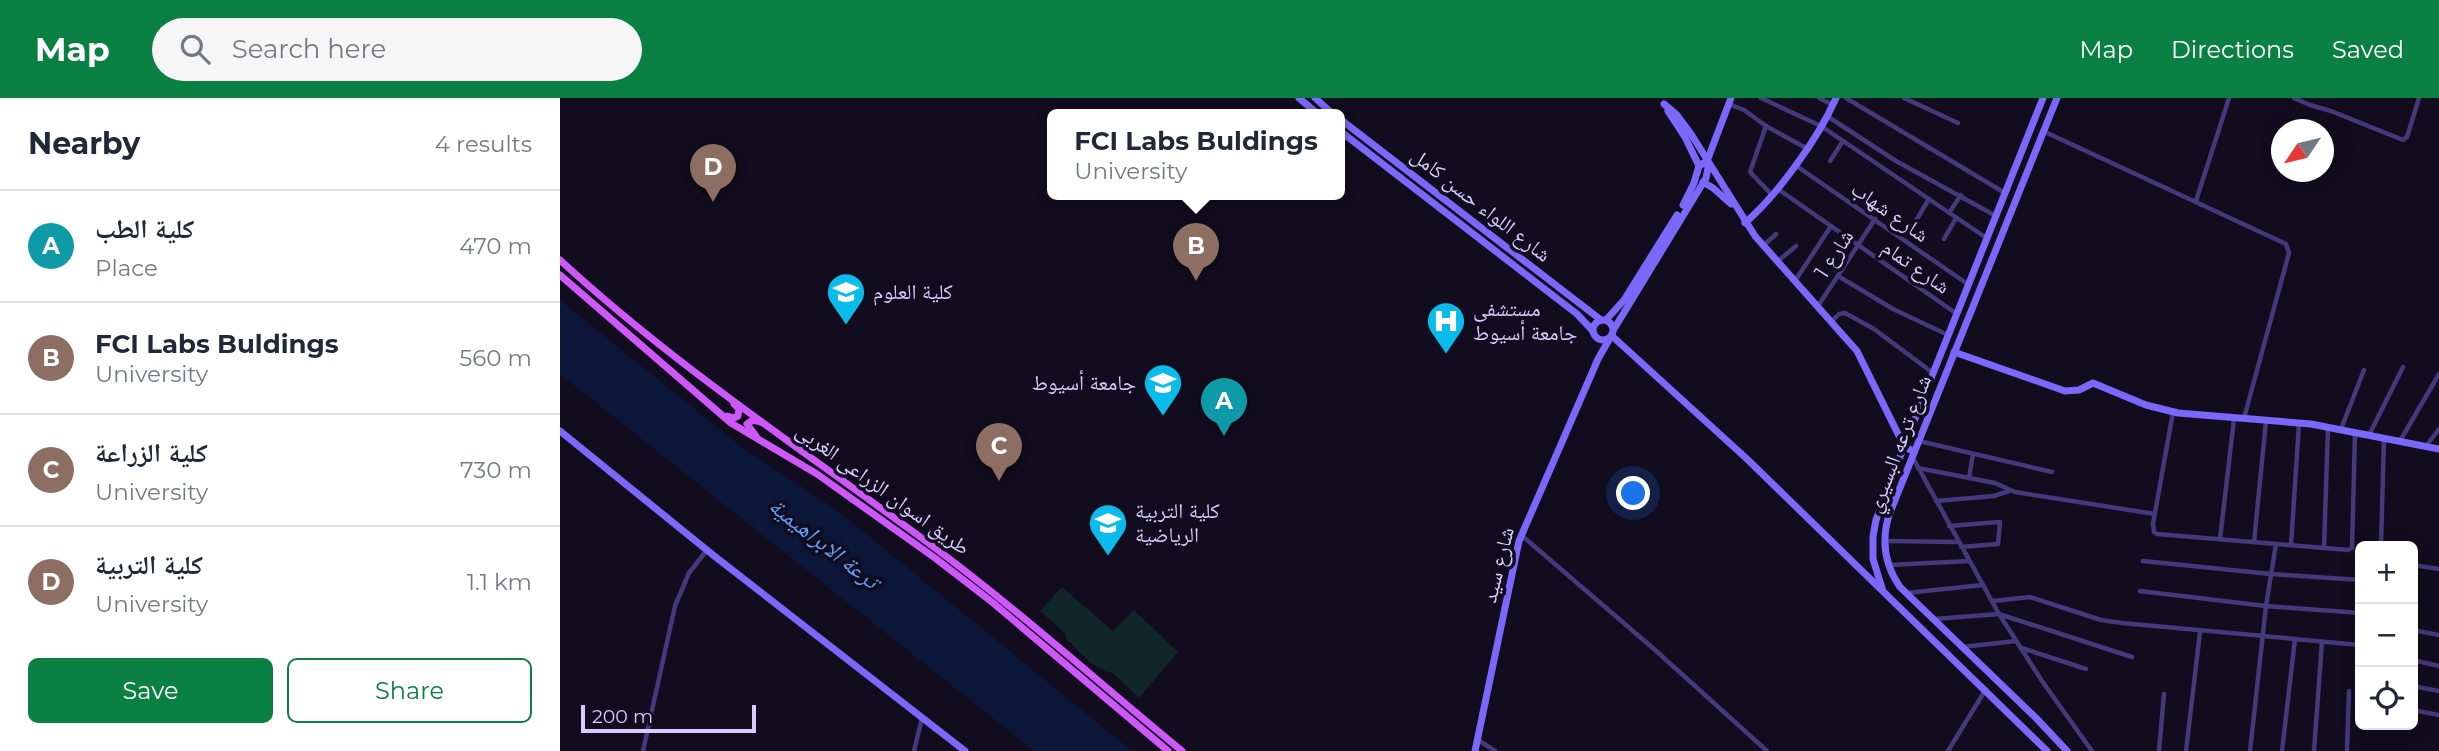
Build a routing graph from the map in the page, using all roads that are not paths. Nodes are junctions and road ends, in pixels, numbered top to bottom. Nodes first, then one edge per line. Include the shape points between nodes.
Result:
1 (1657, 98) edge
2 (1761, 98) edge
3 (1819, 98) edge
4 (1846, 98) edge
5 (1904, 98) edge
6 (2043, 98) edge
7 (2057, 98) edge
8 (2229, 98) edge
9 (2294, 98) edge
10 (2419, 98) edge
11 (1666, 101) edge
12 (1730, 101) edge
13 (1834, 102) edge
14 (1827, 116) junction
15 (1958, 123) dead end
16 (1345, 124) edge
17 (1766, 126) junction
18 (1821, 126) junction
19 (2043, 131) junction
20 (1345, 136) edge
21 (1843, 141) junction
22 (1806, 148) junction
23 (1707, 161) junction
24 (1830, 161) dead end
25 (1794, 165) junction
26 (1699, 166) junction
27 (1703, 182) junction
28 (1433, 190) junction
29 (1775, 192) junction
30 (2006, 194) junction
31 (1961, 195) junction
32 (1427, 199) junction
33 (1929, 199) junction
34 (2196, 201) junction
35 (1739, 212) junction
36 (1950, 213) junction
37 (1997, 216) junction
38 (1956, 218) junction
39 (1875, 219) junction
40 (1745, 223) junction
41 (1914, 224) dead end
42 (1831, 226) junction
43 (1776, 234) dead end
44 (1944, 239) dead end
45 (1988, 239) junction
46 (1763, 246) junction
47 (1796, 246) dead end
48 (1858, 246) junction
49 (560, 260) edge
50 (1777, 262) junction
51 (560, 275) edge
52 (1838, 276) junction
53 (1795, 281) junction
54 (1969, 285) junction
55 (1818, 306) junction
56 (1960, 306) junction
57 (1970, 311) junction
58 (1956, 314) junction
59 (1604, 320) junction
60 (1832, 321) junction
61 (1595, 334) junction
62 (1612, 334) junction
63 (1948, 335) junction
64 (1954, 352) junction
65 (1598, 359) junction
66 (2403, 367) dead end
67 (2364, 370) dead end
68 (1933, 373) junction
69 (2439, 374) edge
70 (730, 399) junction
71 (2174, 412) junction
72 (723, 415) junction
73 (2234, 419) junction
74 (2244, 419) junction
75 (2266, 420) junction
76 (2300, 423) junction
77 (765, 424) junction
78 (2328, 428) junction
79 (2439, 429) edge
80 (560, 430) edge
81 (2340, 430) junction
82 (2355, 433) junction
83 (2369, 436) junction
84 (2384, 439) junction
85 (761, 441) junction
86 (1919, 441) junction
87 (2400, 442) junction
88 (1904, 446) junction
89 (2426, 447) junction
90 (2439, 449) edge
91 (1973, 454) junction
92 (1913, 455) junction
93 (1918, 468) junction
94 (2052, 472) dead end
95 (1969, 478) junction
96 (2009, 491) junction
97 (1936, 501) junction
98 (2155, 514) junction
99 (1949, 526) junction
100 (1520, 538) junction
101 (2220, 539) junction
102 (1884, 541) junction
103 (1958, 541) junction
104 (2381, 541) edge
105 (2254, 542) junction
106 (2276, 544) junction
107 (2291, 545) junction
108 (1961, 547) junction
109 (2324, 548) junction
110 (707, 550) junction
111 (1969, 561) junction
112 (2143, 561) dead end
113 (1888, 565) junction
114 (2418, 566) edge
115 (2439, 569) edge
116 (2271, 574) junction
117 (2355, 580) edge
118 (1983, 585) junction
119 (2140, 591) dead end
120 (1884, 592) junction
121 (1905, 593) junction
122 (1993, 601) junction
123 (2266, 606) junction
124 (2355, 613) edge
125 (1999, 614) junction
126 (1933, 620) junction
127 (2418, 631) edge
128 (2200, 632) junction
129 (2439, 635) edge
130 (2263, 636) junction
131 (2295, 639) junction
132 (2016, 641) junction
133 (2322, 642) junction
134 (2355, 645) edge
135 (1962, 647) junction
136 (2021, 648) junction
137 (2132, 657) dead end
138 (2418, 661) edge
139 (2439, 666) edge
140 (2086, 669) dead end
141 (2418, 687) edge
142 (1986, 689) junction
143 (2349, 691) dead end
144 (2439, 691) edge
145 (2164, 694) dead end
146 (2418, 711) edge
147 (2439, 715) edge
148 (922, 718) junction
149 (1478, 740) junction
150 (643, 751) edge
151 (914, 751) edge
152 (965, 751) edge
153 (1168, 751) edge
154 (1182, 751) edge
155 (1475, 751) edge
156 (1495, 751) edge
157 (1767, 751) edge
158 (1948, 751) edge
159 (2047, 751) edge
160 (2067, 751) edge
161 (2092, 751) edge
162 (2159, 751) edge
163 (2186, 751) edge
164 (2250, 751) edge
165 (2282, 751) edge
166 (2314, 751) edge
167 (2347, 751) edge

1 - 11 street
2 - 18 street
3 - 13 street
4 - 30 street
5 - 15 street
6 - 30 street, شارع ترعه البسيري
7 - 19 street, شارع ترعه البسيري
8 - 34 street
9 - 10 street via 2403,140
11 - 23 street
11 - 26 street
12 - 17 street
12 - 23 street, شارع سيد
13 - 14 street
14 - 18 street
14 - 31 street via 1896,161
16 - 28 street, شارع اللواء حسن كامل
17 - 22 street
17 - 29 street, شارع تمام via 1750,172
18 - 21 street
18 - 22 street
19 - 34 street
19 - 57 street, شارع ترعه البسيري
20 - 32 street, شارع اللواء حسن كامل
21 - 24 street
21 - 33 street
22 - 25 street
23 - 26 street
23 - 27 street, شارع سيد
23 - 35 street
25 - 29 street
25 - 39 street, شارع شهاب
26 - 59 street via 1687,198 1624,300
27 - 35 street
27 - 62 street, شارع سيد
28 - 32 street
28 - 59 street, شارع اللواء حسن كامل
29 - 40 street
29 - 42 street, شارع تمام
30 - 37 street, شارع ترعه البسيري
31 - 36 street
31 - 37 street
32 - 61 street, شارع اللواء حسن كامل via 1577,314
33 - 36 street
33 - 41 street
34 - 74 street via 2289,248
35 - 40 street
36 - 38 street
37 - 45 street, شارع ترعه البسيري
38 - 44 street
38 - 45 street
39 - 48 street, شارع 1
39 - 54 street, شارع شهاب
40 - 46 street
42 - 48 street, شارع تمام
42 - 53 street
43 - 46 street
45 - 54 street, شارع ترعه البسيري
46 - 50 street
47 - 50 street
48 - 52 street, شارع 1
48 - 58 street, شارع تمام
49 - 70 main road, طريق اسوان الزراعى الغربى
50 - 53 street
51 - 72 main road, طريق اسوان الزراعى الغربى
52 - 55 street, شارع 1
52 - 63 street
53 - 55 street
54 - 56 street, شارع ترعه البسيري
55 - 60 street
56 - 57 street
56 - 58 street, شارع ترعه البسيري
57 - 64 street, شارع ترعه البسيري
58 - 63 street, شارع ترعه البسيري
59 - 61 street via 1595,324
59 - 62 street, شارع اللواء حسن كامل
60 - 68 street via 1845,313
60 - 88 street via 1862,357
61 - 62 street via 1604,340
61 - 65 street, شارع سيد
62 - 65 street, شارع سيد
62 - 120 street, شارع اللواء حسن كامل
63 - 68 street, شارع ترعه البسيري
64 - 71 street via 2065,391 2093,383
64 - 86 street, شارع ترعه البسيري
65 - 100 street, شارع سيد
66 - 83 street
67 - 81 street
68 - 88 street, شارع ترعه البسيري
69 - 87 street
70 - 72 main road via 738,416
70 - 77 main road, طريق اسوان الزراعى الغربى
71 - 73 street
71 - 98 street
72 - 85 main road, طريق اسوان الزراعى الغربى
73 - 74 street
73 - 101 street
74 - 75 street
75 - 76 street
75 - 105 street
76 - 78 street
76 - 107 street
77 - 85 main road via 752,420 747,424
77 - 154 main road, طريق اسوان الزراعى الغربى via 959,566
78 - 81 street
78 - 109 street
79 - 89 street
80 - 110 street
81 - 82 street
82 - 83 street
82 - 109 street via 2353,545 2348,550
83 - 84 street
84 - 87 street
84 - 104 street
85 - 153 main road, طريق اسوان الزراعى الغربى via 817,474 935,558
86 - 91 street
86 - 92 street, شارع ترعه البسيري
87 - 89 street
88 - 92 street
88 - 120 street, شارع ترعه البسيري via 1873,536 1873,559
89 - 90 street
91 - 94 street
91 - 95 street
92 - 93 street
92 - 102 street, شارع ترعه البسيري via 1889,515
93 - 95 street
93 - 97 street
95 - 96 street
96 - 97 street
96 - 98 street
97 - 99 street
98 - 101 street via 2157,534
99 - 103 street
99 - 108 street via 2000,522 1998,544
100 - 149 street, شارع سيد
100 - 157 street via 1569,574
101 - 105 street
102 - 103 street
102 - 113 street, شارع ترعه البسيري
103 - 108 street
105 - 106 street
106 - 107 street
106 - 116 street
107 - 109 street
108 - 111 street
110 - 148 street
110 - 150 street via 689,573 675,606
111 - 113 street
111 - 118 street
112 - 116 street
113 - 121 street, شارع ترعه البسيري
114 - 115 street
116 - 117 street
116 - 123 street
118 - 121 street
118 - 122 street
119 - 123 street
120 - 142 street, شارع اللواء حسن كامل
121 - 126 street, شارع ترعه البسيري
122 - 125 street
122 - 128 street via 2030,597 2101,620
123 - 124 street
123 - 130 street
125 - 126 street
125 - 132 street
125 - 137 street
126 - 135 street, شارع ترعه البسيري
127 - 129 street
128 - 130 street
128 - 163 street
130 - 131 street
130 - 164 street
131 - 133 street
131 - 165 street
132 - 135 street
132 - 136 street
133 - 134 street
133 - 166 street
135 - 160 street, شارع ترعه البسيري
136 - 140 street
136 - 161 street
138 - 139 street
141 - 144 street
142 - 158 street
142 - 159 street, شارع اللواء حسن كامل
143 - 167 street
145 - 162 street
146 - 147 street
148 - 151 street
148 - 152 street
149 - 155 street, شارع سيد
149 - 156 street

